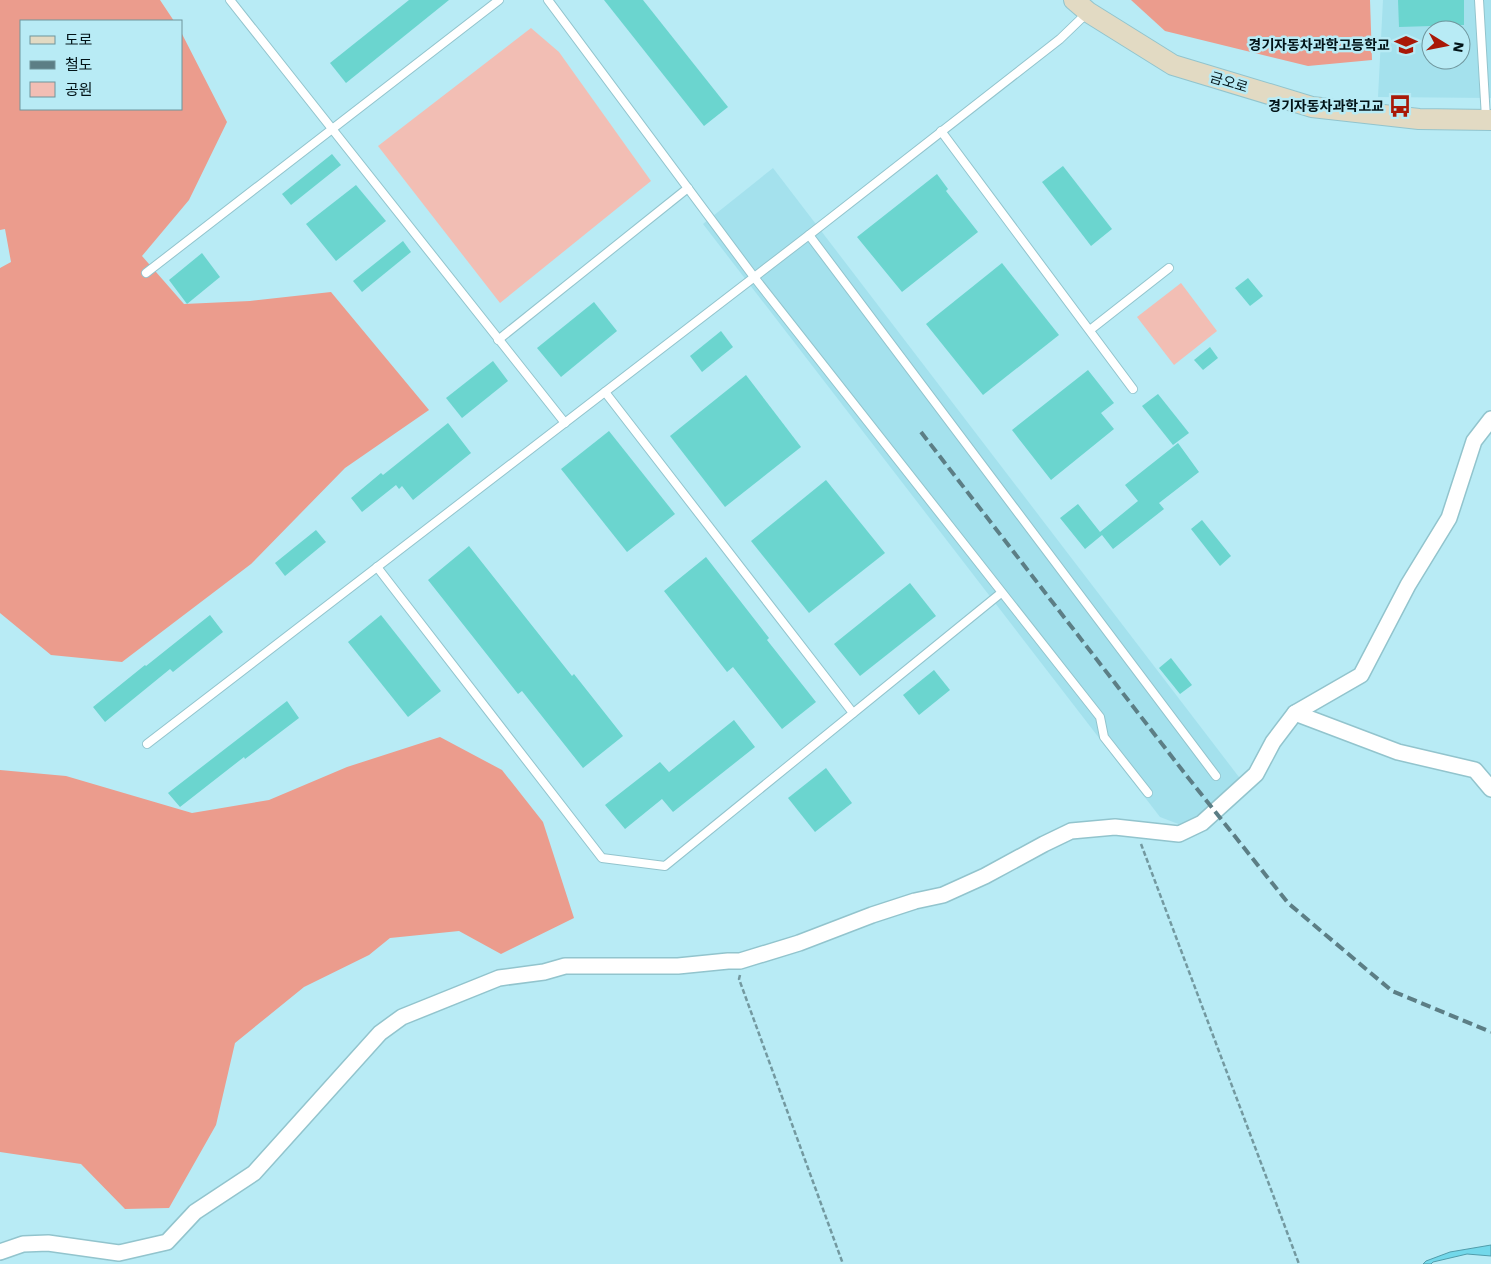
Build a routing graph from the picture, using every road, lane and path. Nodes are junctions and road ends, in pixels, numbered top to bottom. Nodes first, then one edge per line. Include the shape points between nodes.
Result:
1 (230, 0) edge
2 (499, 0) edge
3 (548, 0) edge
4 (1479, 0) edge
5 (1081, 6) edge
6 (1488, 120) edge
7 (333, 130) junction
8 (941, 132) junction
9 (688, 188) junction
10 (809, 235) junction
11 (1169, 268) dead end
12 (146, 273) dead end
13 (754, 277) junction
14 (1090, 330) junction
15 (498, 340) junction
16 (1133, 388) dead end
17 (605, 392) junction
18 (1491, 419) edge
19 (565, 423) junction
20 (377, 567) junction
21 (1001, 593) junction
22 (853, 712) junction
23 (1295, 713) junction
24 (148, 744) dead end
25 (1216, 776) dead end
26 (1491, 789) edge
27 (1148, 793) dead end
28 (1135, 829) junction
29 (740, 961) junction
30 (0, 1252) edge
31 (843, 1264) edge
32 (1299, 1264) edge

1 - 7 lane
2 - 7 lane
3 - 9 lane
4 - 6 lane
5 - 6 street, 금오로 via 1173,65 1312,107 1419,119
5 - 8 lane via 1060,38
7 - 12 lane
7 - 15 lane
8 - 10 lane
8 - 14 lane
9 - 13 lane
9 - 15 lane
10 - 13 lane
10 - 25 lane
11 - 14 lane
13 - 17 lane
13 - 21 lane
14 - 16 lane
15 - 19 lane
17 - 19 lane
17 - 22 lane
18 - 23 street via 1474,440 1449,518 1408,585 1362,675
19 - 20 lane
20 - 22 lane via 602,858 664,866
20 - 24 lane
21 - 22 lane
21 - 27 lane via 1100,717 1104,737
23 - 26 street via 1398,752 1475,770
23 - 28 street via 1273,742 1256,774 1202,823 1180,834
28 - 29 street via 1115,827 1071,831 943,895 914,901
28 - 32 path
29 - 30 street via 678,966 565,966 500,978 402,1017 380,1033 254,1173 195,1212 167,1242 120,1253 48,1243 23,1244
29 - 31 path via 739,979

